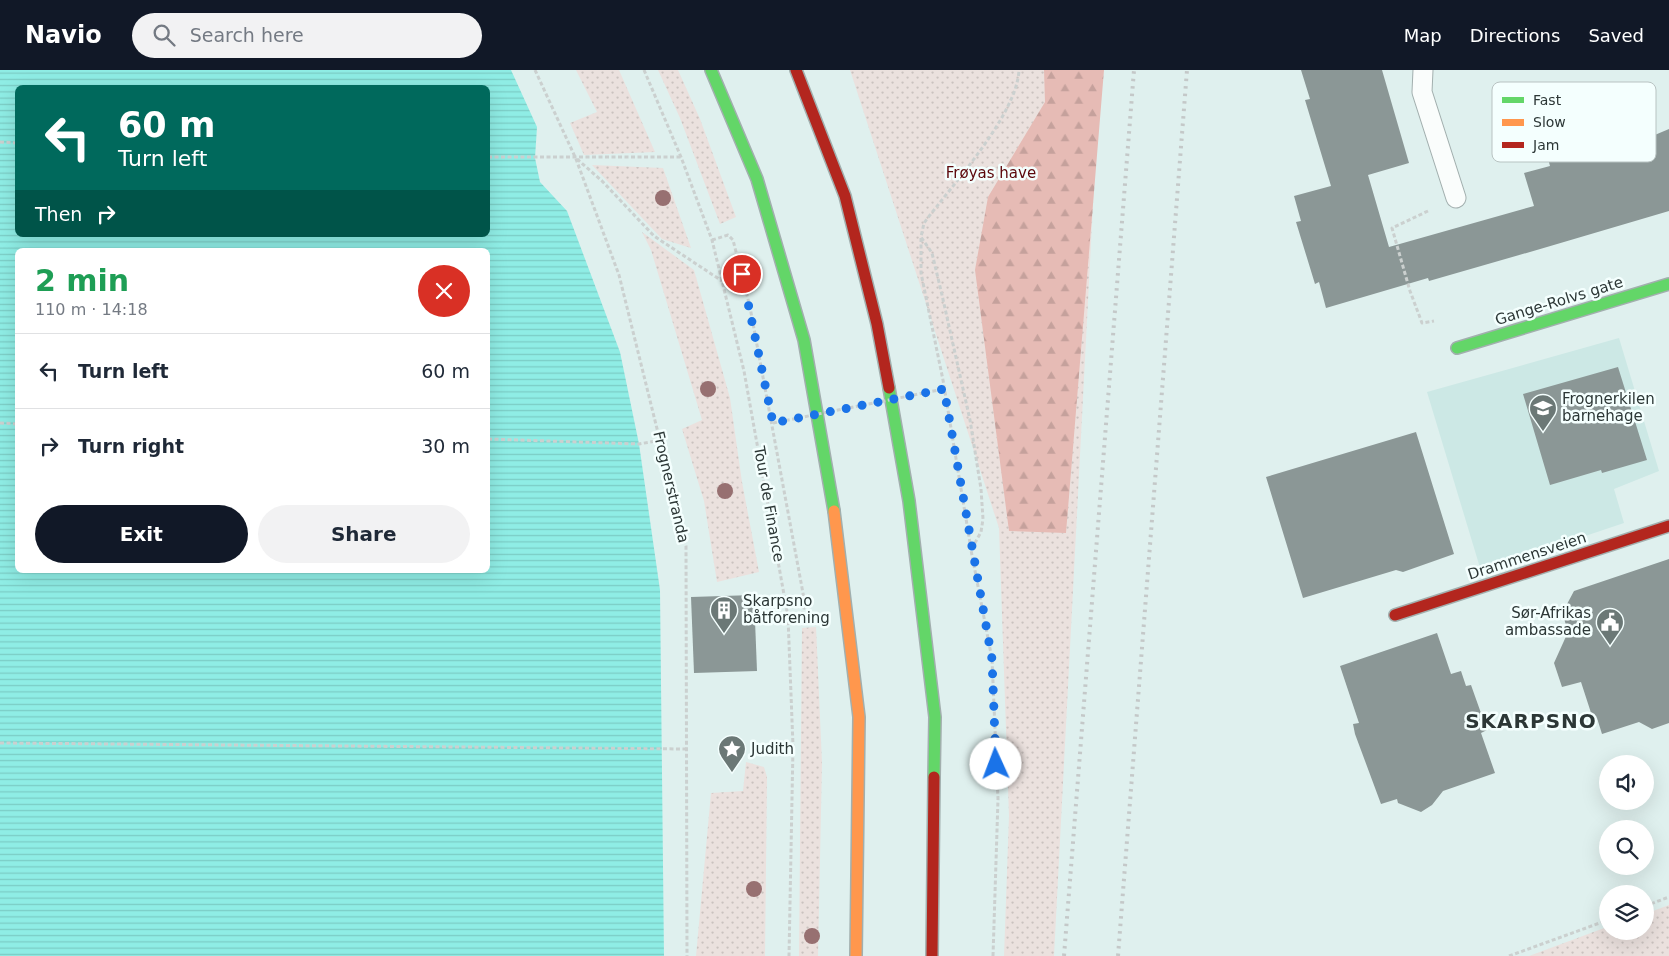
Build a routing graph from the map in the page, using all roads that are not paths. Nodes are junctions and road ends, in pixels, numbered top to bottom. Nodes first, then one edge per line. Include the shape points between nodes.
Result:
1 (711, 70) edge
2 (796, 70) edge
3 (1423, 70) edge
4 (1456, 198) road end
5 (1669, 284) edge
6 (1458, 348) dead end
7 (1669, 526) edge
8 (1395, 615) dead end
9 (856, 956) edge
10 (932, 956) edge

1 - 9 main road via 756,179 804,340 834,510 859,717
2 - 10 main road via 846,196 877,324 909,501 935,716
3 - 4 lane via 1422,92
5 - 6 main road, Gange-Rolvs gate
7 - 8 main road, Drammensveien

